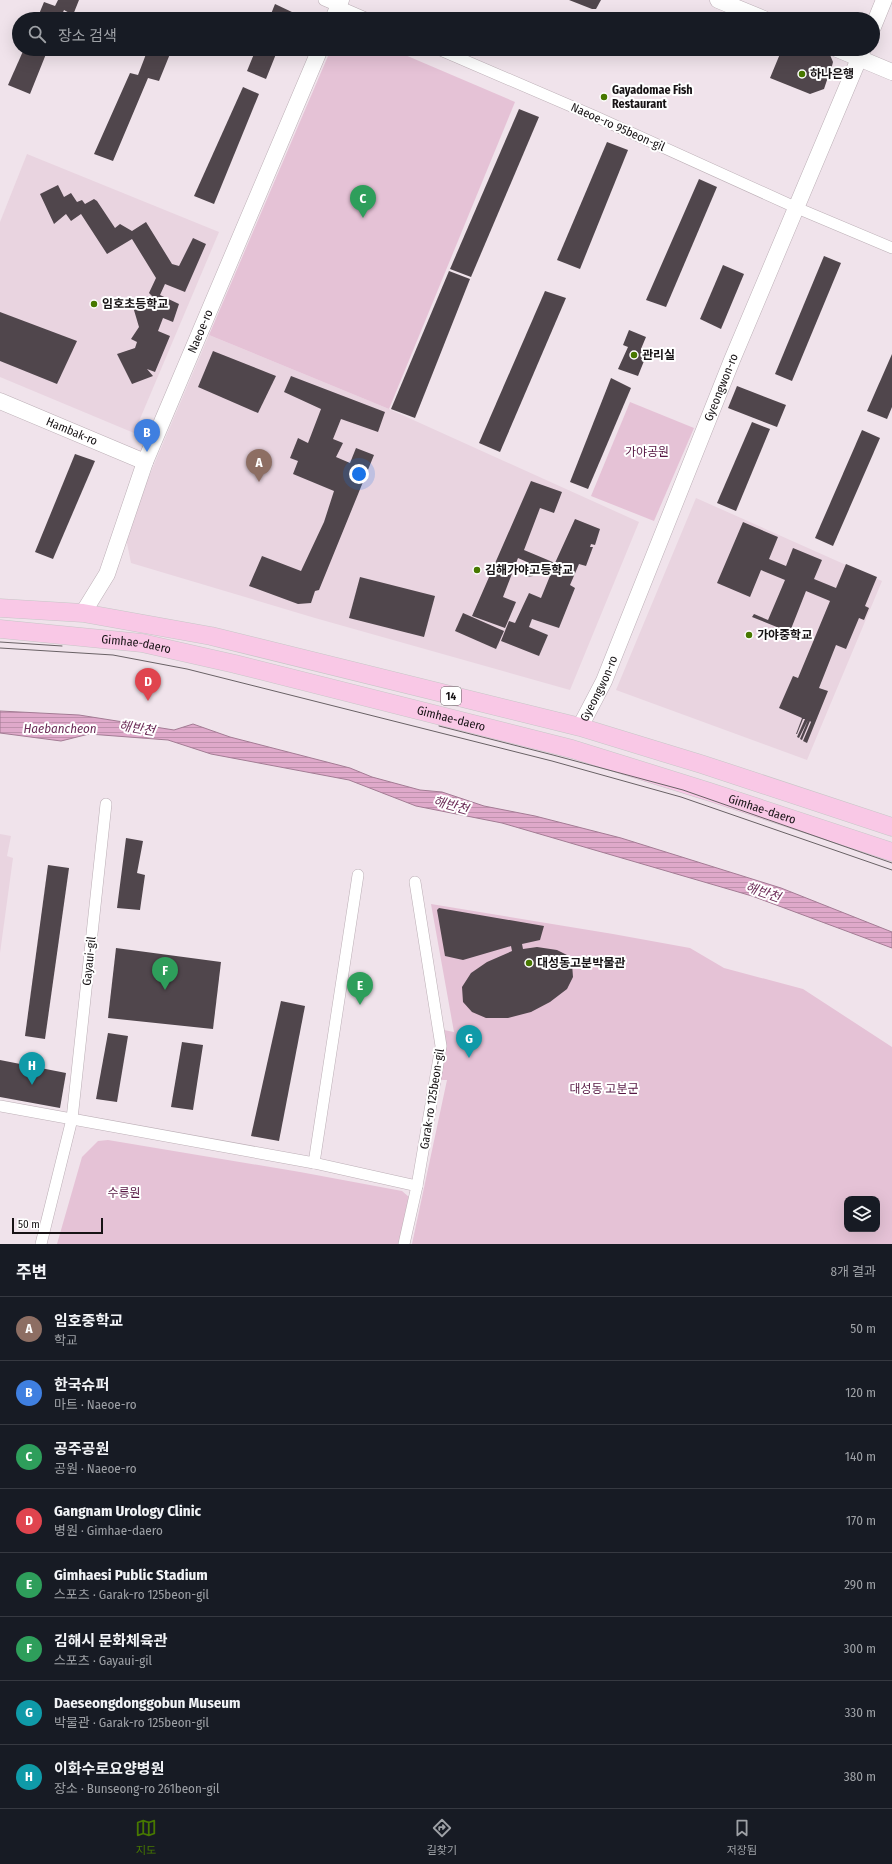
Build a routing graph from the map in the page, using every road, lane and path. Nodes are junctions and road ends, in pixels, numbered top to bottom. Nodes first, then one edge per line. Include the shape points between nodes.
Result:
1 (718, 0) edge
2 (884, 0) edge
3 (334, 6) edge
4 (350, 12) edge
5 (747, 12) edge
6 (879, 12) edge
7 (317, 56) edge
8 (454, 56) edge
9 (860, 56) edge
10 (864, 56) edge
11 (892, 72) edge
12 (796, 208) junction
13 (892, 248) edge
14 (0, 401) edge
15 (144, 462) junction
16 (0, 608) edge
17 (83, 613) junction
18 (0, 629) edge
19 (580, 727) junction
20 (106, 804) dead end
21 (892, 827) edge
22 (892, 852) edge
23 (358, 875) dead end
24 (415, 882) dead end
25 (0, 1106) edge
26 (72, 1119) junction
27 (314, 1163) junction
28 (417, 1186) junction
29 (41, 1244) edge
30 (404, 1244) edge

1 - 5 street
2 - 6 street
3 - 4 street
7 - 15 street, Naeoe-ro
8 - 12 street, Naeoe-ro 95beon-gil
9 - 12 street, Gyeongwon-ro
10 - 11 street
12 - 13 street, Naeoe-ro 95beon-gil
12 - 19 street, Gyeongwon-ro via 732,360 604,681
14 - 15 street, Hambak-ro
15 - 17 street, Naeoe-ro via 107,574
16 - 17 main road, Gimhae-daero / 14
17 - 19 main road, Gimhae-daero / 14 via 211,636
18 - 22 main road, Gimhae-daero via 142,643 243,666 572,750
19 - 21 main road, Gimhae-daero / 14
20 - 26 street, Gayaui-gil
23 - 27 street
24 - 28 street, Garak-ro 125beon-gil via 442,1046
25 - 26 street
26 - 27 street
26 - 29 street, Gayaui-gil
27 - 28 street
28 - 30 street, Garak-ro 125beon-gil

